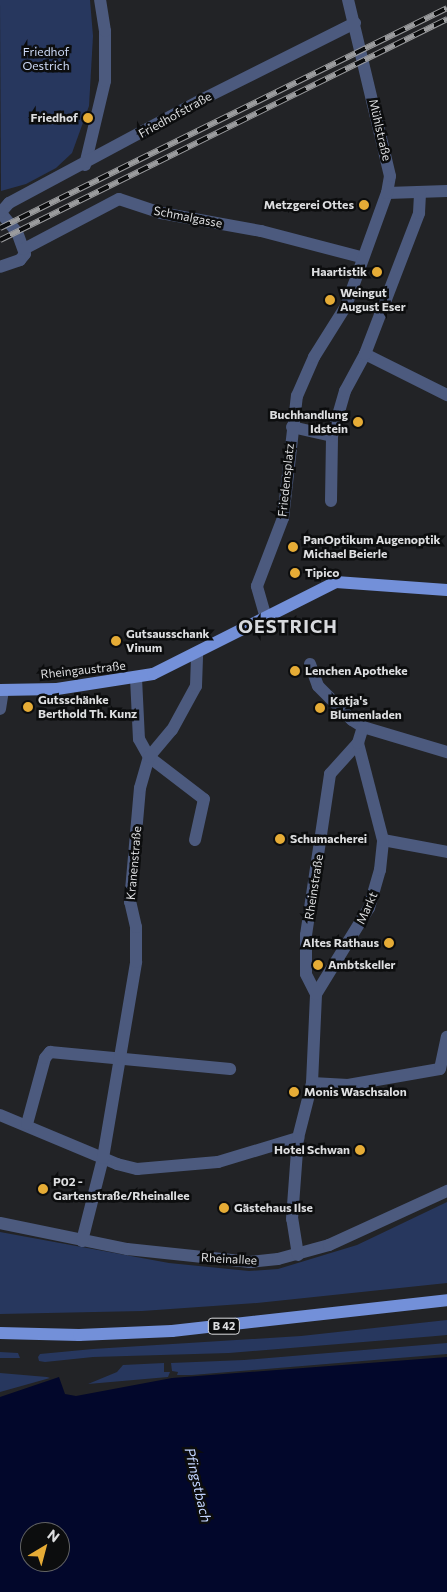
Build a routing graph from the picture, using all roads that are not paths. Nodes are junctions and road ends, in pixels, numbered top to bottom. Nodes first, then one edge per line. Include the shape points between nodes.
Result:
1 (100, 0) edge
2 (348, 0) edge
3 (355, 23) junction
4 (85, 165) junction
5 (447, 191) edge
6 (387, 193) junction
7 (420, 193) junction
8 (0, 212) edge
9 (24, 249) junction
10 (361, 258) junction
11 (0, 267) edge
12 (365, 354) junction
13 (447, 395) edge
14 (292, 426) junction
15 (332, 436) junction
16 (331, 501) dead end
17 (447, 590) edge
18 (266, 618) junction
19 (197, 653) junction
20 (310, 664) dead end
21 (136, 678) junction
22 (2, 690) edge
23 (0, 709) edge
24 (363, 727) junction
25 (358, 743) junction
26 (447, 752) edge
27 (149, 757) junction
28 (195, 840) dead end
29 (383, 840) junction
30 (447, 852) edge
31 (316, 994) junction
32 (447, 1037) edge
33 (117, 1058) junction
34 (230, 1069) dead end
35 (312, 1082) junction
36 (0, 1115) edge
37 (27, 1124) junction
38 (298, 1138) junction
39 (102, 1158) junction
40 (447, 1192) edge
41 (0, 1223) edge
42 (82, 1241) junction
43 (298, 1255) junction
44 (447, 1300) edge
45 (0, 1333) edge

1 - 4 street via 105,31 105,81
2 - 3 street, Mühlstraße
3 - 4 street, Friedhofstraße via 203,99
3 - 6 street, Mühlstraße via 387,156 390,176
4 - 8 street, Friedhofstraße via 9,203
5 - 7 street
6 - 7 street
6 - 10 street, Mühlstraße
7 - 12 street via 419,213
8 - 9 street via 11,222
9 - 10 street, Schmalgasse via 119,199 161,214 261,231
9 - 11 street, Schmalgasse via 20,260
10 - 14 street, Friedensplatz via 346,306 303,378
12 - 13 street
12 - 15 street via 345,391
14 - 15 street, Friedensplatz
14 - 18 street, Friedensplatz via 284,518 257,586
15 - 16 street
17 - 18 main road, Rheingaustraße via 336,582
18 - 19 main road, Rheingaustraße
19 - 21 main road, Rheingaustraße via 153,674
19 - 27 street, Kranenstraße via 196,686 172,730
20 - 24 street via 318,686
21 - 22 main road, Rheingaustraße via 57,689
21 - 27 street via 139,739
22 - 23 street
24 - 25 street, Rheinstraße
24 - 26 street
25 - 29 street, Markt
25 - 31 street, Rheinstraße via 330,774 325,799 306,935 306,974
27 - 28 street via 204,799
27 - 33 street, Kranenstraße via 140,788 130,902 136,927 136,962
29 - 30 street
29 - 31 street, Markt via 376,890 346,949
31 - 35 street, Rheinstraße
32 - 35 street via 440,1069 348,1085
33 - 34 street
33 - 37 street via 50,1052
33 - 39 street, Kranenstraße
35 - 38 street, Rheinstraße
36 - 37 street
37 - 39 street
38 - 39 street via 218,1162 162,1169 138,1170
38 - 43 street, Rheinstraße via 292,1219
39 - 42 street, Kranenstraße
40 - 43 street, Rheinallee via 345,1239
41 - 42 street, Rheinallee
42 - 43 street, Rheinallee via 225,1261 250,1262
44 - 45 main road, B 42 via 172,1331 78,1335

